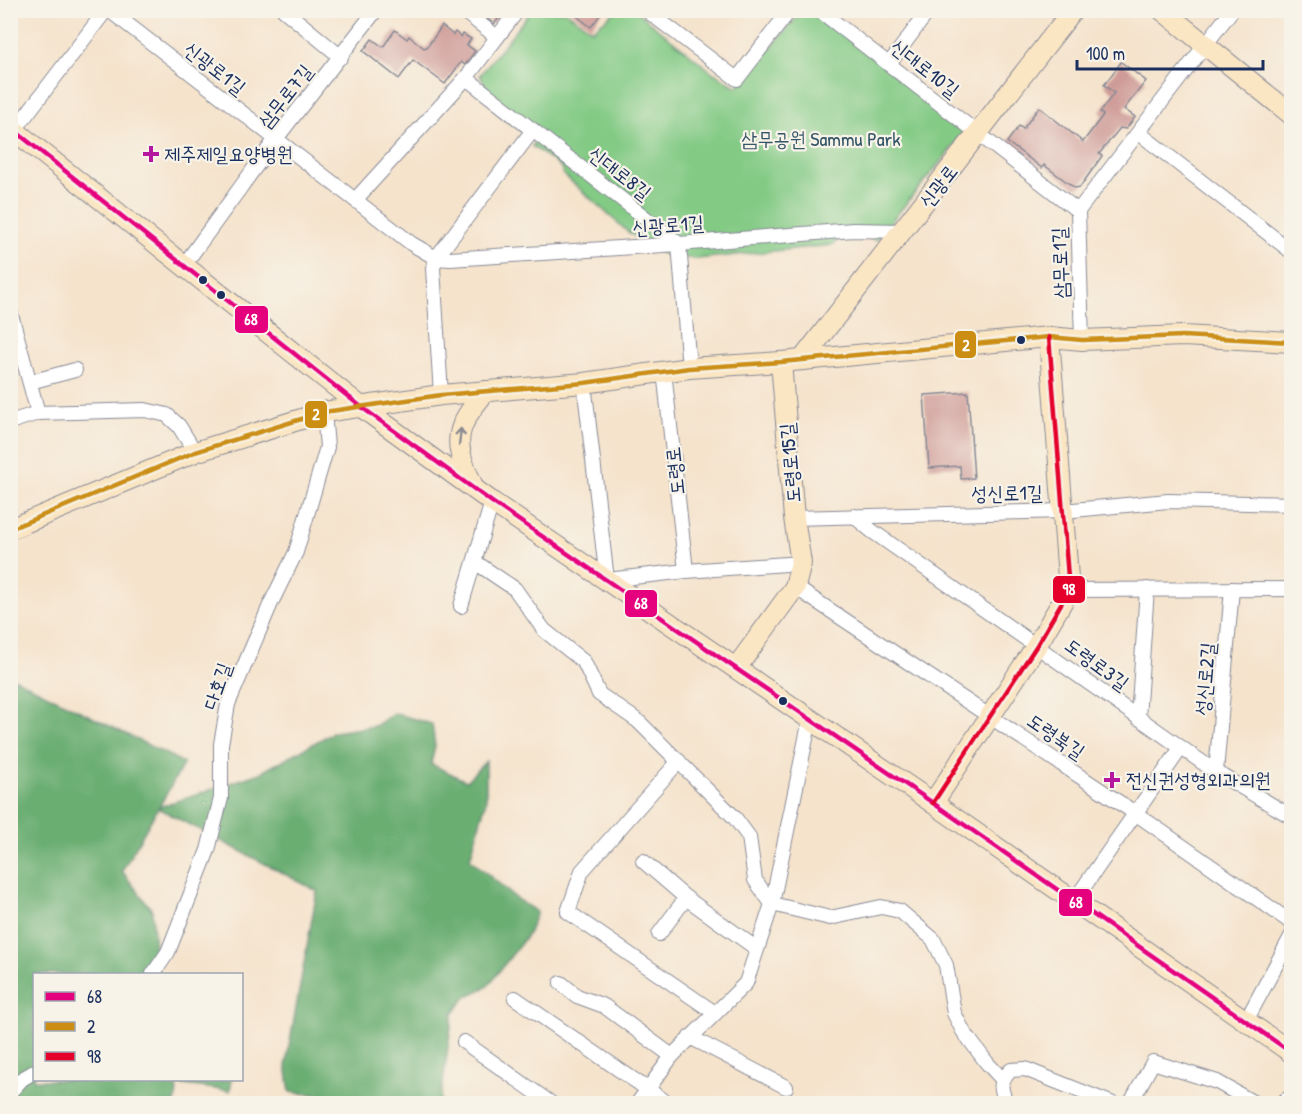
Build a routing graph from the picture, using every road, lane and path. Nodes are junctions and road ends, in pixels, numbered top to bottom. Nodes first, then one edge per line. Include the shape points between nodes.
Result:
1 (107, 10) edge
2 (284, 10) edge
3 (376, 10) edge
4 (462, 10) edge
5 (518, 10) edge
6 (646, 10) edge
7 (790, 10) edge
8 (819, 10) edge
9 (929, 10) edge
10 (1073, 10) edge
11 (1162, 10) edge
12 (1232, 10) edge
13 (497, 37) junction
14 (1204, 45) junction
15 (340, 57) junction
16 (889, 64) junction
17 (466, 78) junction
18 (1292, 115) edge
19 (12, 129) edge
20 (533, 130) junction
21 (1139, 133) junction
22 (978, 134) junction
23 (275, 140) junction
24 (356, 200) junction
25 (1078, 211) junction
26 (903, 231) junction
27 (679, 244) junction
28 (1292, 252) edge
29 (436, 258) junction
30 (184, 265) junction
31 (10, 310) edge
32 (1048, 337) junction
33 (1082, 340) junction
34 (1292, 342) edge
35 (802, 360) junction
36 (781, 362) junction
37 (689, 368) junction
38 (75, 370) dead end
39 (664, 371) junction
40 (30, 382) junction
41 (584, 383) junction
42 (486, 391) junction
43 (441, 395) junction
44 (360, 406) junction
45 (38, 412) junction
46 (324, 412) junction
47 (10, 422) edge
48 (195, 452) junction
49 (474, 489) junction
50 (492, 502) junction
51 (1292, 504) edge
52 (1063, 511) junction
53 (854, 516) junction
54 (794, 518) junction
55 (10, 529) edge
56 (475, 562) junction
57 (801, 563) junction
58 (686, 571) junction
59 (607, 580) junction
60 (795, 587) junction
61 (1147, 589) junction
62 (1232, 589) junction
63 (1292, 589) edge
64 (1069, 591) junction
65 (461, 606) dead end
66 (1037, 645) junction
67 (736, 668) junction
68 (990, 715) junction
69 (1138, 718) junction
70 (810, 719) junction
71 (1181, 748) junction
72 (679, 761) junction
73 (1216, 772) junction
74 (933, 803) junction
75 (1136, 813) junction
76 (1292, 816) edge
77 (643, 861) dead end
78 (686, 898) junction
79 (1074, 901) junction
80 (772, 904) junction
81 (1292, 923) edge
82 (659, 934) dead end
83 (1292, 935) edge
84 (757, 949) junction
85 (154, 973) edge
86 (561, 983) dead end
87 (515, 998) dead end
88 (716, 1013) junction
89 (1246, 1021) junction
90 (690, 1037) junction
91 (464, 1042) dead end
92 (1292, 1053) edge
93 (672, 1056) junction
94 (33, 1073) edge
95 (1002, 1079) junction
96 (786, 1087) dead end
97 (647, 1089) junction
98 (10, 1092) edge
99 (1292, 1096) edge
100 (552, 1104) edge
101 (637, 1104) edge
102 (669, 1104) edge
103 (1007, 1104) edge
104 (1113, 1104) edge
105 (1130, 1104) edge
106 (1256, 1104) edge
107 (1280, 1104) edge

1 - 19 street
1 - 23 street, 신광로1길
2 - 15 street
3 - 15 street, 삼무로7길
4 - 13 street
5 - 13 street
6 - 7 street via 737,80
8 - 16 street, 신대로10길
9 - 16 street
10 - 22 main road, 신광로
11 - 14 main road
12 - 14 street, 삼무로1길
13 - 17 street
14 - 18 main road
14 - 21 street, 삼무로1길
15 - 23 street, 삼무로7길
16 - 22 street, 신대로10길
17 - 20 street, 신대로8길
17 - 24 street
19 - 30 main road
20 - 27 street, 신대로8길
20 - 29 street
21 - 25 street, 삼무로1길
21 - 28 street
22 - 25 street, 신대로10길
22 - 26 main road, 신광로
23 - 24 street, 신광로1길
23 - 30 street, 삼무로7길
24 - 29 street, 신광로1길
25 - 33 street, 삼무로1길
26 - 27 street, 신광로1길 via 853,230
26 - 35 main road, 신광로
27 - 29 street, 신광로1길
27 - 37 street
29 - 43 street via 433,268
30 - 44 main road
31 - 40 street
32 - 33 main road
32 - 35 main road
32 - 52 main road
33 - 34 main road via 1183,336
35 - 36 main road
36 - 37 main road
36 - 54 main road, 도령로15길
37 - 39 main road
38 - 40 street
39 - 41 main road
39 - 58 street, 도령로
40 - 45 street
41 - 42 main road
41 - 59 street
42 - 43 main road
49 -> 42 main road via 463,466 459,439 465,418
43 - 44 main road
44 - 46 main road
44 - 49 main road
45 - 47 street
45 - 48 street via 118,410 167,415
46 - 48 main road
46 - 85 street, 다호길 via 327,447 296,552 228,704 221,744 221,798 208,850 168,952
48 - 55 main road
49 - 50 main road
50 - 56 street
50 - 59 main road
51 - 52 street, 성신로1길 via 1168,501
52 - 53 street, 성신로1길
52 - 64 main road
53 - 54 street, 성신로1길
53 - 66 street, 도령로3길
54 - 57 main road, 도령로15길
56 - 65 street
56 - 72 street via 515,589 544,630 584,662 599,694 639,721
57 - 58 street
57 - 60 main road, 도령로15길
58 - 59 street
59 - 67 main road
60 - 67 main road, 도령로15길
60 - 68 street, 도령북길
61 - 62 street
61 - 64 street
61 - 69 street
62 - 63 street
62 - 73 street, 성신로2길
64 - 66 main road
66 - 68 main road
66 - 69 street, 도령로3길
67 - 70 main road
68 - 74 main road
68 - 75 street, 도령북길
69 - 71 street, 도령로3길
70 - 74 main road
70 - 80 street
71 - 73 street, 도령로3길
71 - 75 street
72 - 80 street via 749,837 755,880
72 - 88 street via 582,871 568,912
73 - 76 street, 도령로3길
74 - 79 main road
75 - 79 street
75 - 81 street, 도령북길
77 - 78 street
78 - 82 street
78 - 84 street
79 - 89 main road
80 - 84 street
80 - 95 street via 830,918 881,907 900,911 933,939 946,965 954,1013 975,1047
83 - 89 street
84 - 88 street via 746,983
86 - 93 street via 577,996 604,1006
87 - 97 street
88 - 90 street
89 - 92 main road
90 - 93 street
90 - 96 street
91 - 100 street
93 - 97 street
94 - 98 street
95 - 103 street via 1001,1090
95 - 104 street via 1011,1070 1025,1069
97 - 101 street
97 - 102 street
99 - 107 street
105 - 106 street via 1153,1062 1217,1082

